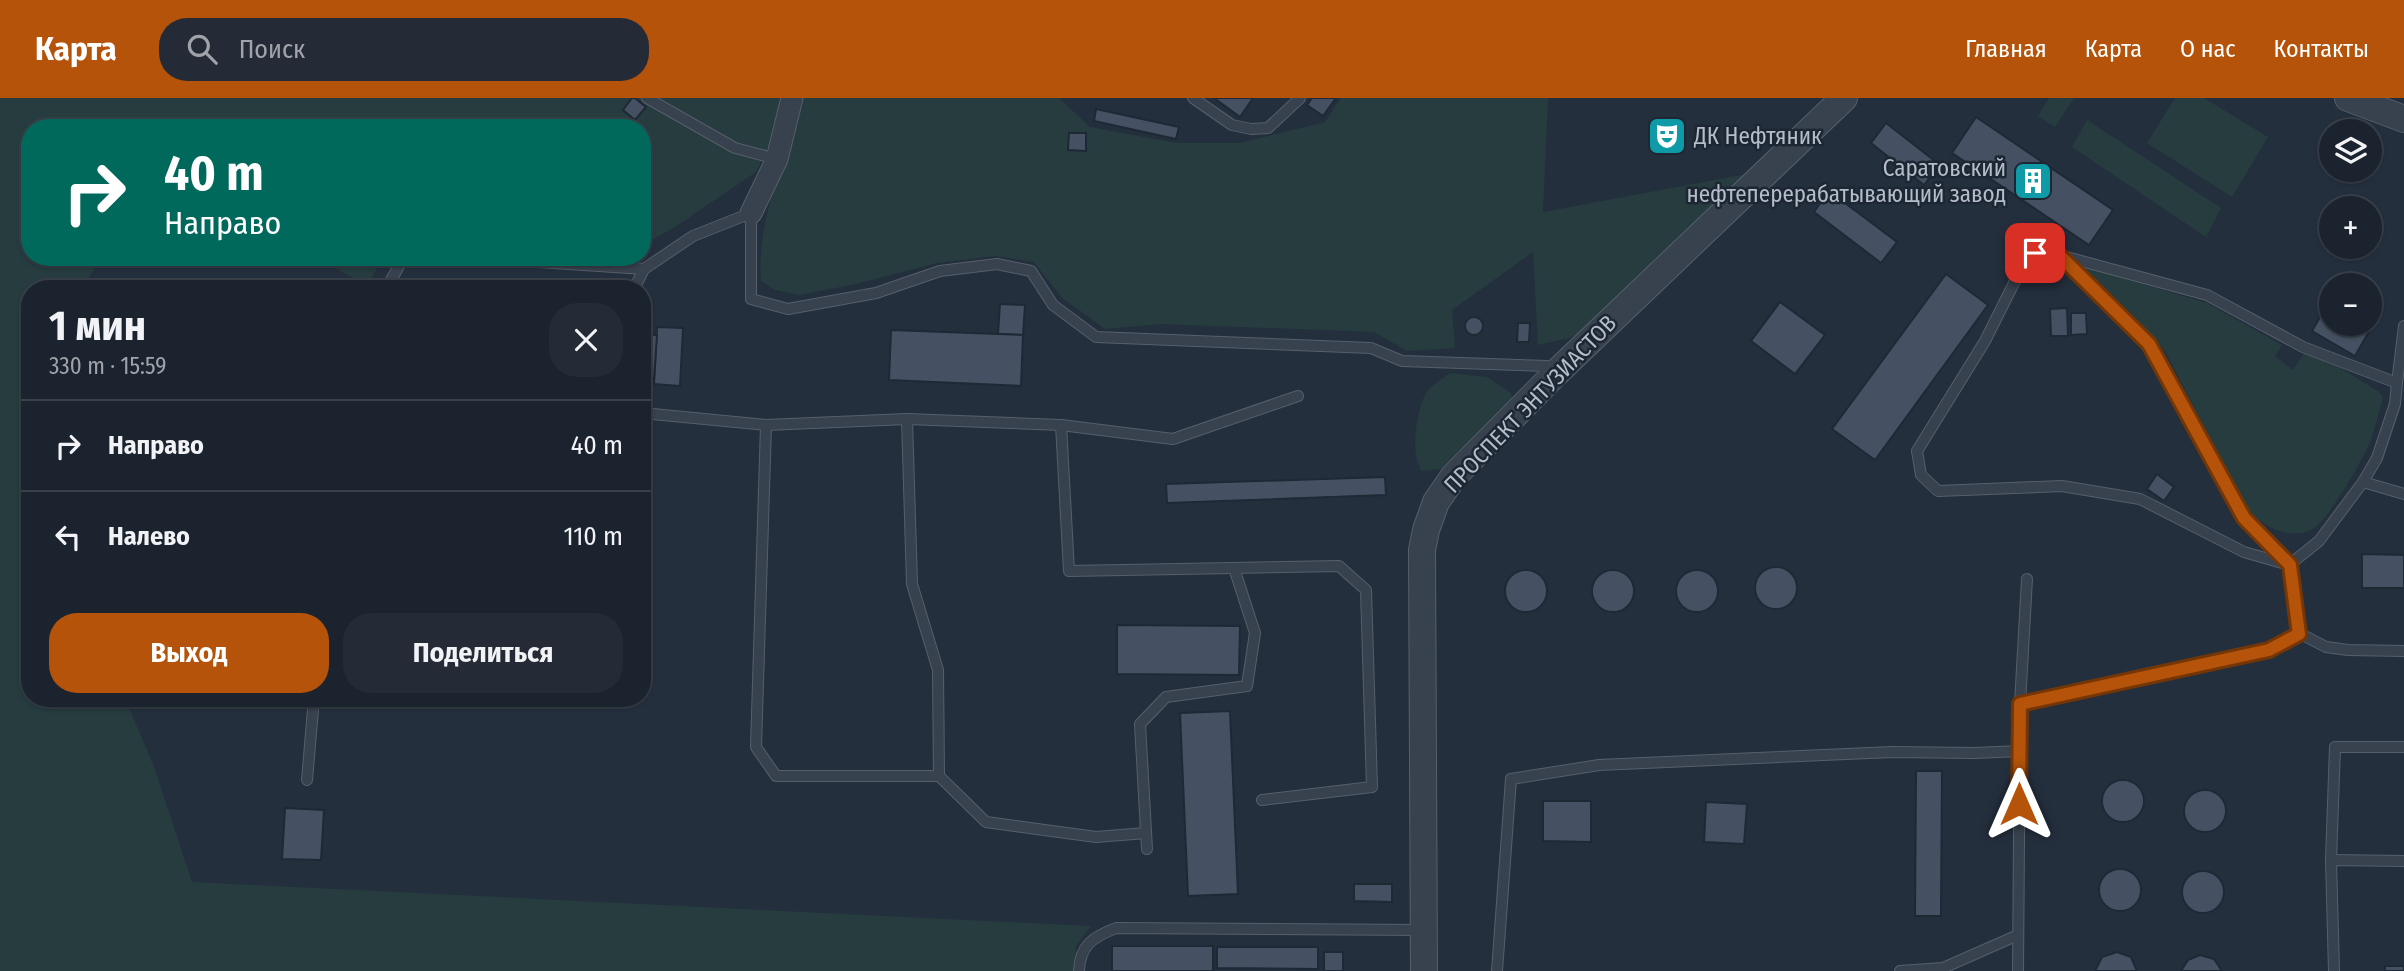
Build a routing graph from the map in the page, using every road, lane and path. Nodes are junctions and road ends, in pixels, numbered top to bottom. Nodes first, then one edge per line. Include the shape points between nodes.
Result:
1 (648, 98) edge
2 (792, 98) edge
3 (1193, 98) edge
4 (1844, 98) edge
5 (2348, 98) edge
6 (1294, 100) edge
7 (2404, 119) edge
8 (777, 159) junction
9 (751, 213) junction
10 (2059, 255) junction
11 (651, 264) edge
12 (598, 266) edge
13 (648, 266) edge
14 (643, 269) junction
15 (638, 280) edge
16 (2404, 326) edge
17 (1556, 373) junction
18 (2397, 383) junction
19 (1298, 396) dead end
20 (2392, 412) junction
21 (651, 414) edge
22 (2404, 414) edge
23 (907, 419) junction
24 (766, 425) junction
25 (1062, 425) junction
26 (2364, 482) junction
27 (2404, 494) edge
28 (2290, 565) junction
29 (1234, 568) junction
30 (2027, 579) dead end
31 (2299, 634) junction
32 (2404, 650) edge
33 (2020, 704) junction
34 (313, 707) edge
35 (2404, 747) edge
36 (2020, 751) junction
37 (939, 776) junction
38 (307, 779) dead end
39 (1262, 800) dead end
40 (1146, 833) junction
41 (1147, 849) dead end
42 (2332, 860) junction
43 (2404, 861) edge
44 (1423, 930) junction
45 (2018, 935) junction
46 (1079, 971) edge
47 (1424, 971) edge
48 (1497, 971) edge
49 (1900, 971) edge
50 (2018, 971) edge
51 (2334, 971) edge

1 - 8 lane via 735,148
2 - 8 street
3 - 6 lane via 1232,125 1251,129 1268,128
4 - 17 street, ПРОСПЕКТ ЭНТУЗИАСТОВ
5 - 7 street
8 - 9 street
9 - 11 lane via 694,236
9 - 17 lane via 751,299 788,309 876,293 940,271 997,264 1031,271 1053,305 1096,337 1371,348 1402,361 1547,366
10 - 18 lane via 2207,295 2303,346
10 - 28 lane via 2149,344 2244,518
10 - 28 lane via 2035,253 2017,276 1985,341 1917,451 1921,475 1938,491 2063,486 2140,499 2244,552
12 - 14 lane
13 - 14 lane
14 - 15 lane
16 - 18 lane
17 - 44 street, ПРОСПЕКТ ЭНТУЗИАСТОВ via 1454,476 1436,502 1426,530 1422,574
18 - 20 lane
19 - 25 lane via 1173,439
20 - 22 lane
20 - 26 lane
21 - 24 lane
23 - 24 lane
23 - 25 lane
23 - 37 lane via 912,584 938,670
24 - 37 lane via 756,747 776,776
25 - 29 lane via 1069,571
26 - 27 lane
26 - 28 lane via 2319,541
28 - 31 lane
29 - 39 lane via 1339,566 1366,590 1372,788
29 - 40 lane via 1255,633 1247,686 1166,697 1140,724
30 - 33 lane
31 - 32 lane via 2348,650
31 - 33 lane via 2269,650
33 - 36 lane
34 - 38 lane
35 - 42 lane via 2335,747
36 - 45 lane
36 - 48 lane via 1599,765 1511,779
37 - 40 lane via 986,822 1096,837
40 - 41 lane
42 - 43 lane
42 - 51 lane
44 - 46 lane via 1116,928 1097,935 1080,954
44 - 47 street, ПРОСПЕКТ ЭНТУЗИАСТОВ
45 - 49 lane via 1943,968
45 - 50 lane

